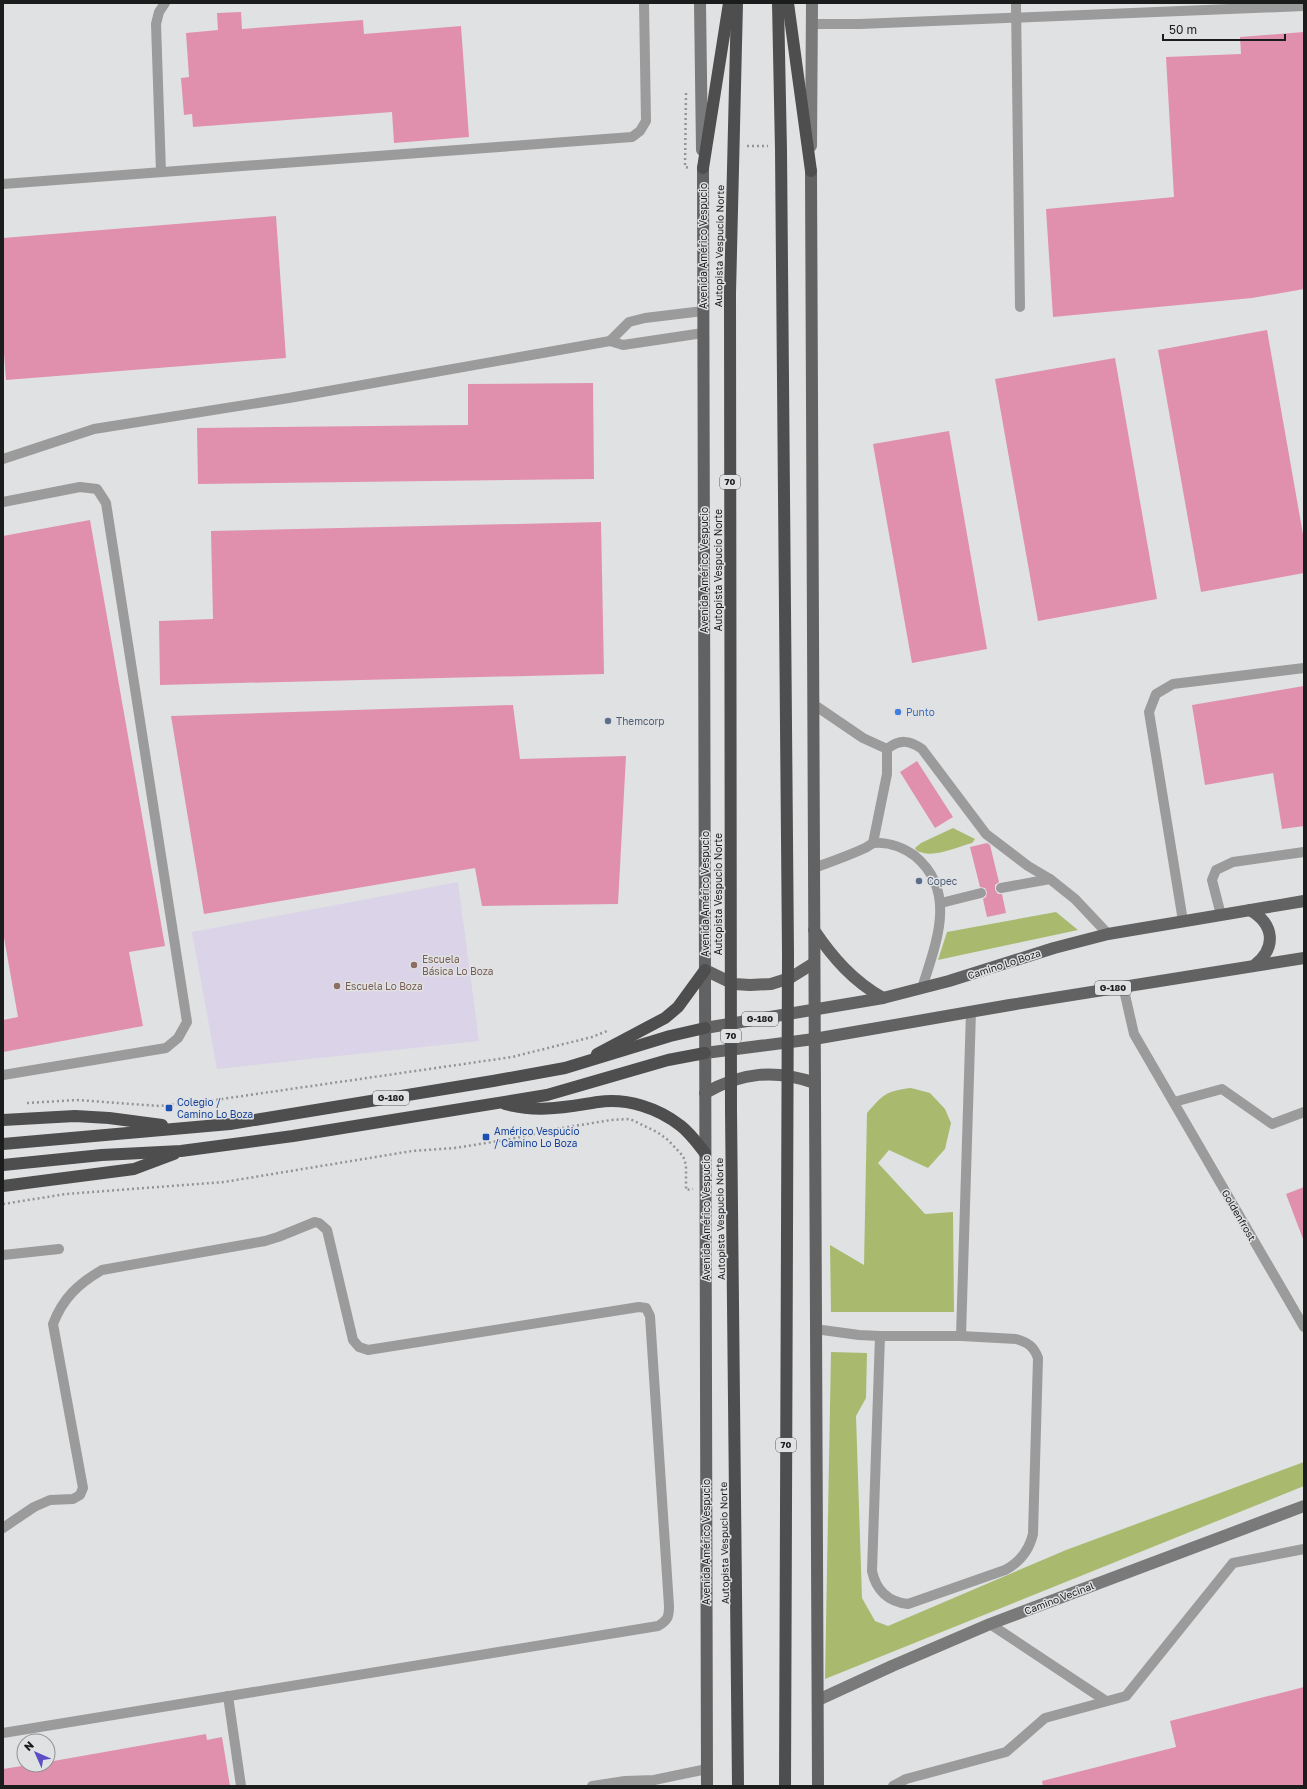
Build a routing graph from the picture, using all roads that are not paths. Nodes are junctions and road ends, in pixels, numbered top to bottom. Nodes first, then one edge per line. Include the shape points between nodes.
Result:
1 (165, 3) edge
2 (644, 3) edge
3 (700, 3) edge
4 (729, 3) edge
5 (737, 3) edge
6 (778, 3) edge
7 (788, 3) edge
8 (812, 3) edge
9 (1016, 3) edge
10 (1304, 6) edge
11 (1016, 17) junction
12 (813, 24) junction
13 (703, 168) junction
14 (811, 171) junction
15 (161, 172) junction
16 (3, 184) edge
17 (1020, 307) dead end
18 (703, 311) junction
19 (703, 333) junction
20 (610, 342) junction
21 (3, 459) edge
22 (3, 502) edge
23 (1304, 668) edge
24 (813, 704) junction
25 (887, 748) junction
26 (873, 843) junction
27 (1304, 852) edge
28 (814, 868) junction
29 (1050, 879) junction
30 (1001, 888) dead end
31 (981, 893) dead end
32 (1304, 901) edge
33 (941, 903) junction
34 (1250, 910) junction
35 (1221, 915) junction
36 (1183, 922) junction
37 (814, 930) junction
38 (1108, 934) junction
39 (1304, 958) edge
40 (814, 963) junction
41 (1256, 966) junction
42 (705, 970) junction
43 (1123, 986) junction
44 (922, 988) junction
45 (883, 998) junction
46 (814, 1010) junction
47 (971, 1011) junction
48 (705, 1028) junction
49 (814, 1039) junction
50 (706, 1053) junction
51 (586, 1062) junction
52 (3, 1075) edge
53 (815, 1083) junction
54 (705, 1093) junction
55 (500, 1102) junction
56 (1174, 1102) junction
57 (1304, 1112) edge
58 (3, 1120) edge
59 (195, 1128) junction
60 (3, 1144) edge
61 (181, 1151) junction
62 (705, 1153) junction
63 (3, 1164) edge
64 (3, 1186) edge
65 (59, 1249) dead end
66 (3, 1255) edge
67 (1304, 1327) edge
68 (815, 1329) junction
69 (880, 1336) junction
70 (961, 1336) junction
71 (1304, 1506) edge
72 (3, 1528) edge
73 (1304, 1549) edge
74 (990, 1624) junction
75 (228, 1696) junction
76 (818, 1700) junction
77 (1106, 1701) junction
78 (3, 1733) edge
79 (707, 1768) junction
80 (625, 1784) edge
81 (241, 1786) edge
82 (592, 1786) edge
83 (707, 1786) edge
84 (738, 1786) edge
85 (785, 1786) edge
86 (818, 1786) edge
87 (893, 1786) edge

1 - 15 lane via 156,24
2 - 15 lane via 646,121 640,131 632,137
3 - 13 street, Avenida Américo Vespucio
4 - 13 highway
5 - 84 highway, Autopista Vespucio Norte / 70 via 730,293 730,961
6 - 85 highway, 70 via 788,954
7 - 14 highway
8 - 12 street
9 - 11 lane
10 - 11 lane
11 - 12 lane
11 - 17 lane
12 - 14 street
13 - 18 main road, Avenida Américo Vespucio
14 - 24 main road
15 - 16 lane
18 - 19 main road, Avenida Américo Vespucio
18 - 20 lane via 629,322
19 - 20 lane via 623,345
19 - 42 main road, Avenida Américo Vespucio
20 - 21 lane via 94,429
22 - 52 lane via 80,487 97,489 106,503 187,1022 178,1038 166,1048
23 - 36 lane via 1173,684 1156,694 1149,712
24 - 25 lane via 863,738
24 - 28 main road
25 - 26 lane via 887,774
25 - 29 lane via 903,740 922,749 986,834 1028,866
26 - 28 lane
26 - 33 lane via 899,847 921,861 935,881
27 - 35 lane via 1233,862 1216,870 1212,880
28 - 37 main road
29 - 30 lane
29 - 38 lane via 1075,899
31 - 33 lane
32 - 34 main road, Camino Lo Boza / G-180
33 - 44 lane via 933,954
34 - 35 main road, Camino Lo Boza / G-180
34 - 41 main road via 1264,922 1270,935 1267,953
35 - 36 main road, Camino Lo Boza / G-180
36 - 38 main road, Camino Lo Boza / G-180
37 - 40 main road
37 - 45 main road via 834,959 846,971
38 - 44 main road, Camino Lo Boza / G-180
39 - 41 main road, G-180
40 - 42 main road via 790,978 757,985 734,984
40 - 46 main road
41 - 43 main road, G-180
42 - 48 main road, Avenida Américo Vespucio
42 - 51 highway via 678,1007 665,1018
43 - 47 main road, G-180
43 - 56 lane, Goldenfrost via 1134,1034
44 - 45 main road, Camino Lo Boza / G-180
45 - 46 main road, Camino Lo Boza / G-180
46 - 48 main road, Camino Lo Boza / G-180
46 - 49 main road
47 - 49 main road, G-180
47 - 70 lane
48 - 50 main road, Avenida Américo Vespucio
48 - 51 highway, G-180
49 - 50 main road, G-180
49 - 53 main road
50 - 54 main road, Avenida Américo Vespucio
50 - 55 highway, G-180 via 668,1060 553,1093
51 - 59 highway, G-180 via 547,1072 252,1121
53 - 54 main road via 787,1075 759,1074 731,1080
53 - 68 main road
54 - 62 main road, Avenida Américo Vespucio
55 - 61 highway, G-180 via 293,1136
55 - 62 highway via 550,1110 607,1102 645,1106 682,1127
56 - 57 lane via 1222,1089 1272,1124
56 - 67 lane, Goldenfrost
58 - 59 highway via 92,1117
59 - 60 highway
61 - 63 highway
61 - 64 highway via 134,1169
62 - 79 main road, Avenida Américo Vespucio
65 - 66 lane
68 - 69 lane
68 - 76 main road
69 - 70 lane
69 - 70 lane via 872,1571 879,1589 886,1596 908,1604 1014,1565 1028,1550 1032,1538 1038,1358 1031,1346 1022,1340
71 - 74 street, Camino Vecinal
72 - 75 lane via 34,1507 50,1500 73,1499 80,1495 83,1488 53,1324 59,1308 71,1293 86,1279 102,1270 265,1241 315,1222 326,1230 353,1340 359,1347 368,1350 638,1307 646,1308 650,1316 669,1606 667,1621 658,1626
73 - 77 lane via 1233,1563 1126,1696
74 - 76 street, Camino Vecinal
74 - 77 lane
75 - 78 lane
75 - 81 lane
76 - 86 main road
77 - 87 lane via 1045,1718 1006,1752 906,1779
79 - 80 lane
79 - 83 main road, Avenida Américo Vespucio
80 - 82 lane

